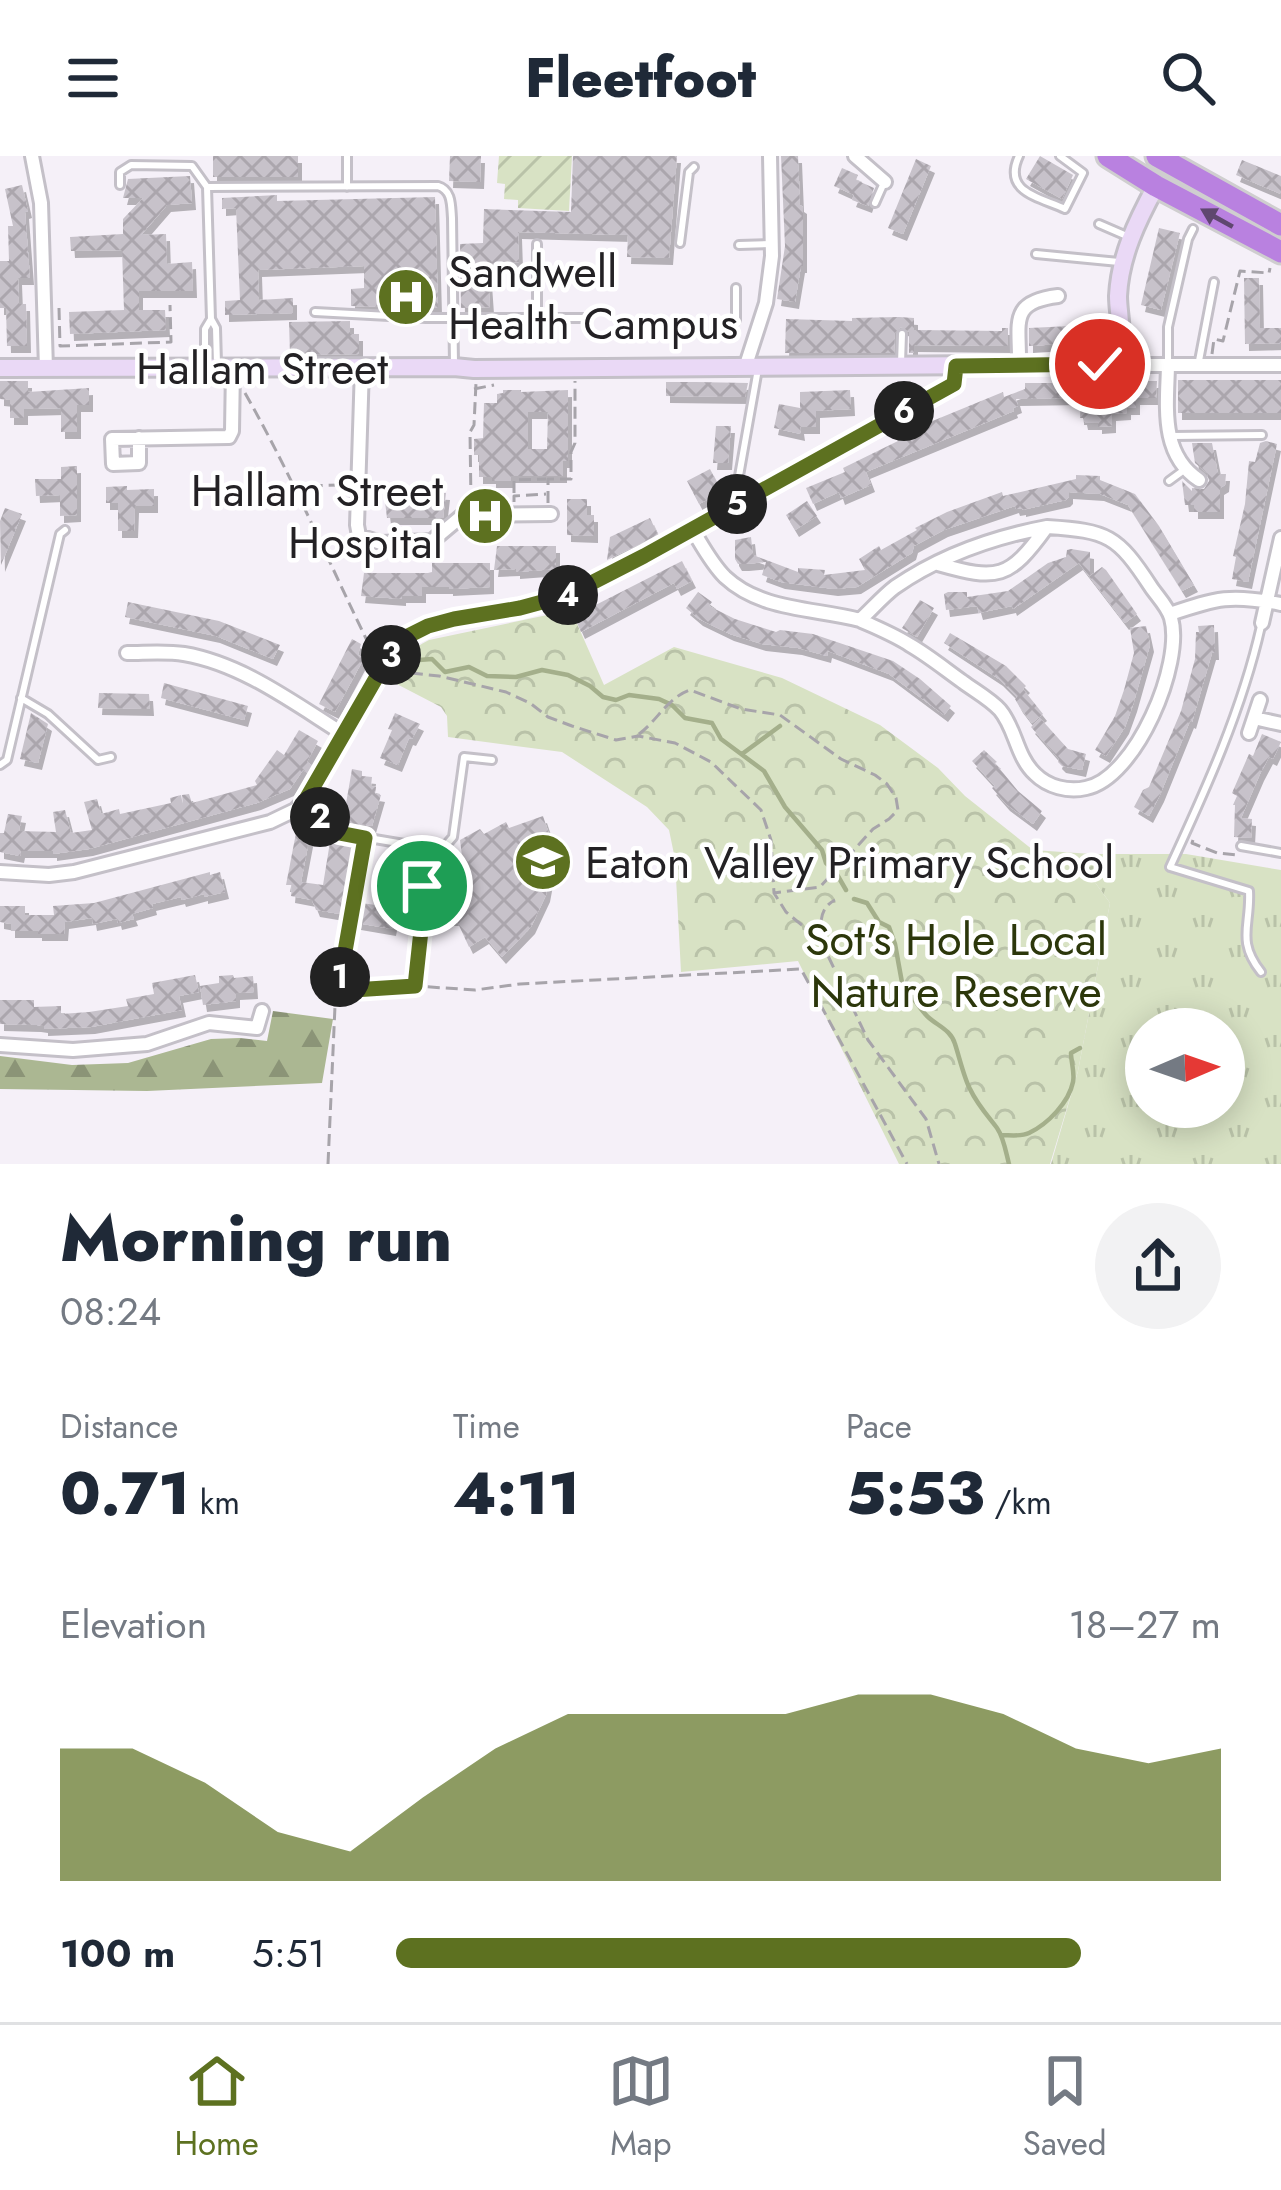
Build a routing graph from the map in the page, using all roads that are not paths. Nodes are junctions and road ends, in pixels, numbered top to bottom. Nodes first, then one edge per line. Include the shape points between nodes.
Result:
1 (32, 156) edge
2 (347, 156) edge
3 (770, 156) edge
4 (855, 156) edge
5 (1019, 156) edge
6 (1060, 156) edge
7 (1108, 156) edge
8 (1164, 159) edge
9 (694, 167) dead end
10 (885, 182) joint
11 (120, 185) dead end
12 (1156, 186) junction
13 (207, 187) junction
14 (347, 187) junction
15 (875, 203) dead end
16 (1099, 224) dead end
17 (1281, 225) edge
18 (1193, 229) dead end
19 (1131, 238) junction
20 (680, 243) dead end
21 (537, 244) dead end
22 (772, 244) junction
23 (739, 245) dead end
24 (1280, 251) edge
25 (1036, 254) dead end
26 (1123, 263) junction
27 (1214, 282) dead end
28 (736, 288) dead end
29 (1058, 296) dead end
30 (315, 312) dead end
31 (585, 318) dead end
32 (452, 319) junction
33 (537, 319) junction
34 (732, 325) dead end
35 (902, 334) dead end
36 (1113, 358) junction
37 (753, 365) junction
38 (1019, 365) junction
39 (1168, 365) junction
40 (1281, 365) edge
41 (956, 366) junction
42 (1204, 366) junction
43 (218, 367) junction
44 (362, 367) junction
45 (454, 367) junction
46 (901, 367) junction
47 (0, 368) edge
48 (46, 369) junction
49 (1262, 435) dead end
50 (1169, 436) junction
51 (140, 438) dead end
52 (1184, 470) junction
53 (1199, 480) dead end
54 (1169, 481) dead end
55 (734, 506) junction
56 (549, 514) road end
57 (1047, 527) junction
58 (65, 530) dead end
59 (692, 530) junction
60 (1281, 538) edge
61 (938, 564) junction
62 (1275, 603) edge
63 (1170, 614) junction
64 (860, 620) junction
65 (1262, 623) joint
66 (127, 653) dead end
67 (21, 698) junction
68 (1260, 700) dead end
69 (1254, 718) junction
70 (1281, 724) edge
71 (1249, 733) dead end
72 (345, 734) junction
73 (111, 758) dead end
74 (492, 760) dead end
75 (0, 765) edge
76 (307, 798) junction
77 (365, 838) junction
78 (1241, 846) dead end
79 (1281, 853) edge
80 (0, 872) edge
81 (358, 874) road end
82 (1261, 972) dead end
83 (262, 1012) dead end
84 (0, 1046) edge

1 - 48 street via 52,308
2 - 14 lane
3 - 22 street
4 - 10 street
5 - 6 lane via 1013,179 1020,188 1065,209 1083,173
7 - 12 highway
8 - 12 street
8 - 17 highway
9 - 20 lane
10 - 15 lane
11 - 13 lane via 119,172 131,165 192,166
12 - 19 street
24 -> 12 highway
13 - 14 lane
13 - 43 lane via 205,329
14 - 32 lane via 441,187 451,198
16 - 19 lane
18 - 39 lane via 1168,327
19 - 26 street
21 - 33 lane
22 - 23 lane
22 - 37 street
25 - 26 lane
26 - 36 street
27 - 42 lane
28 - 34 lane
29 - 38 street via 1024,307
30 - 32 lane
31 - 33 lane
32 - 33 lane
32 - 45 lane
35 - 46 lane
36 - 38 street, Hallam Street
36 - 39 street
37 - 45 street, Hallam Street
37 - 46 street, Hallam Street
37 - 55 lane
38 - 41 street, Hallam Street
39 - 42 street
39 - 50 street
40 - 42 street
41 - 46 street, Hallam Street
41 - 55 street via 954,384
43 - 44 street, Hallam Street
43 - 48 street, Hallam Street
43 - 51 street via 229,437
44 - 45 street, Hallam Street
44 - 56 street via 359,536 432,541 463,515
47 - 48 street, Hallam Street
49 - 50 lane
50 - 52 street
52 - 53 street
52 - 54 lane
55 - 59 street
57 - 61 street via 1003,535
57 - 61 street via 1024,559 999,573
57 - 63 street via 1116,541
58 - 67 lane
59 - 64 street via 746,593
59 - 72 street via 552,601 416,631 380,663
60 - 62 street
61 - 64 street
62 - 63 street via 1228,597
62 - 65 street
63 - 64 street via 1163,685 1134,752 1104,781 1061,789 1023,760 998,707 910,644
65 - 82 lane via 1225,742 1170,867 1249,891 1249,956
66 - 72 street via 216,662
67 - 73 lane via 98,760
67 - 75 lane
68 - 69 street
69 - 70 street
69 - 71 street
72 - 76 street
74 - 77 lane via 464,757 446,845
76 - 77 lane via 339,833
76 - 80 street via 270,822 74,872
77 - 81 lane
78 - 79 lane
83 - 84 street via 257,1028 209,1024 147,1044

